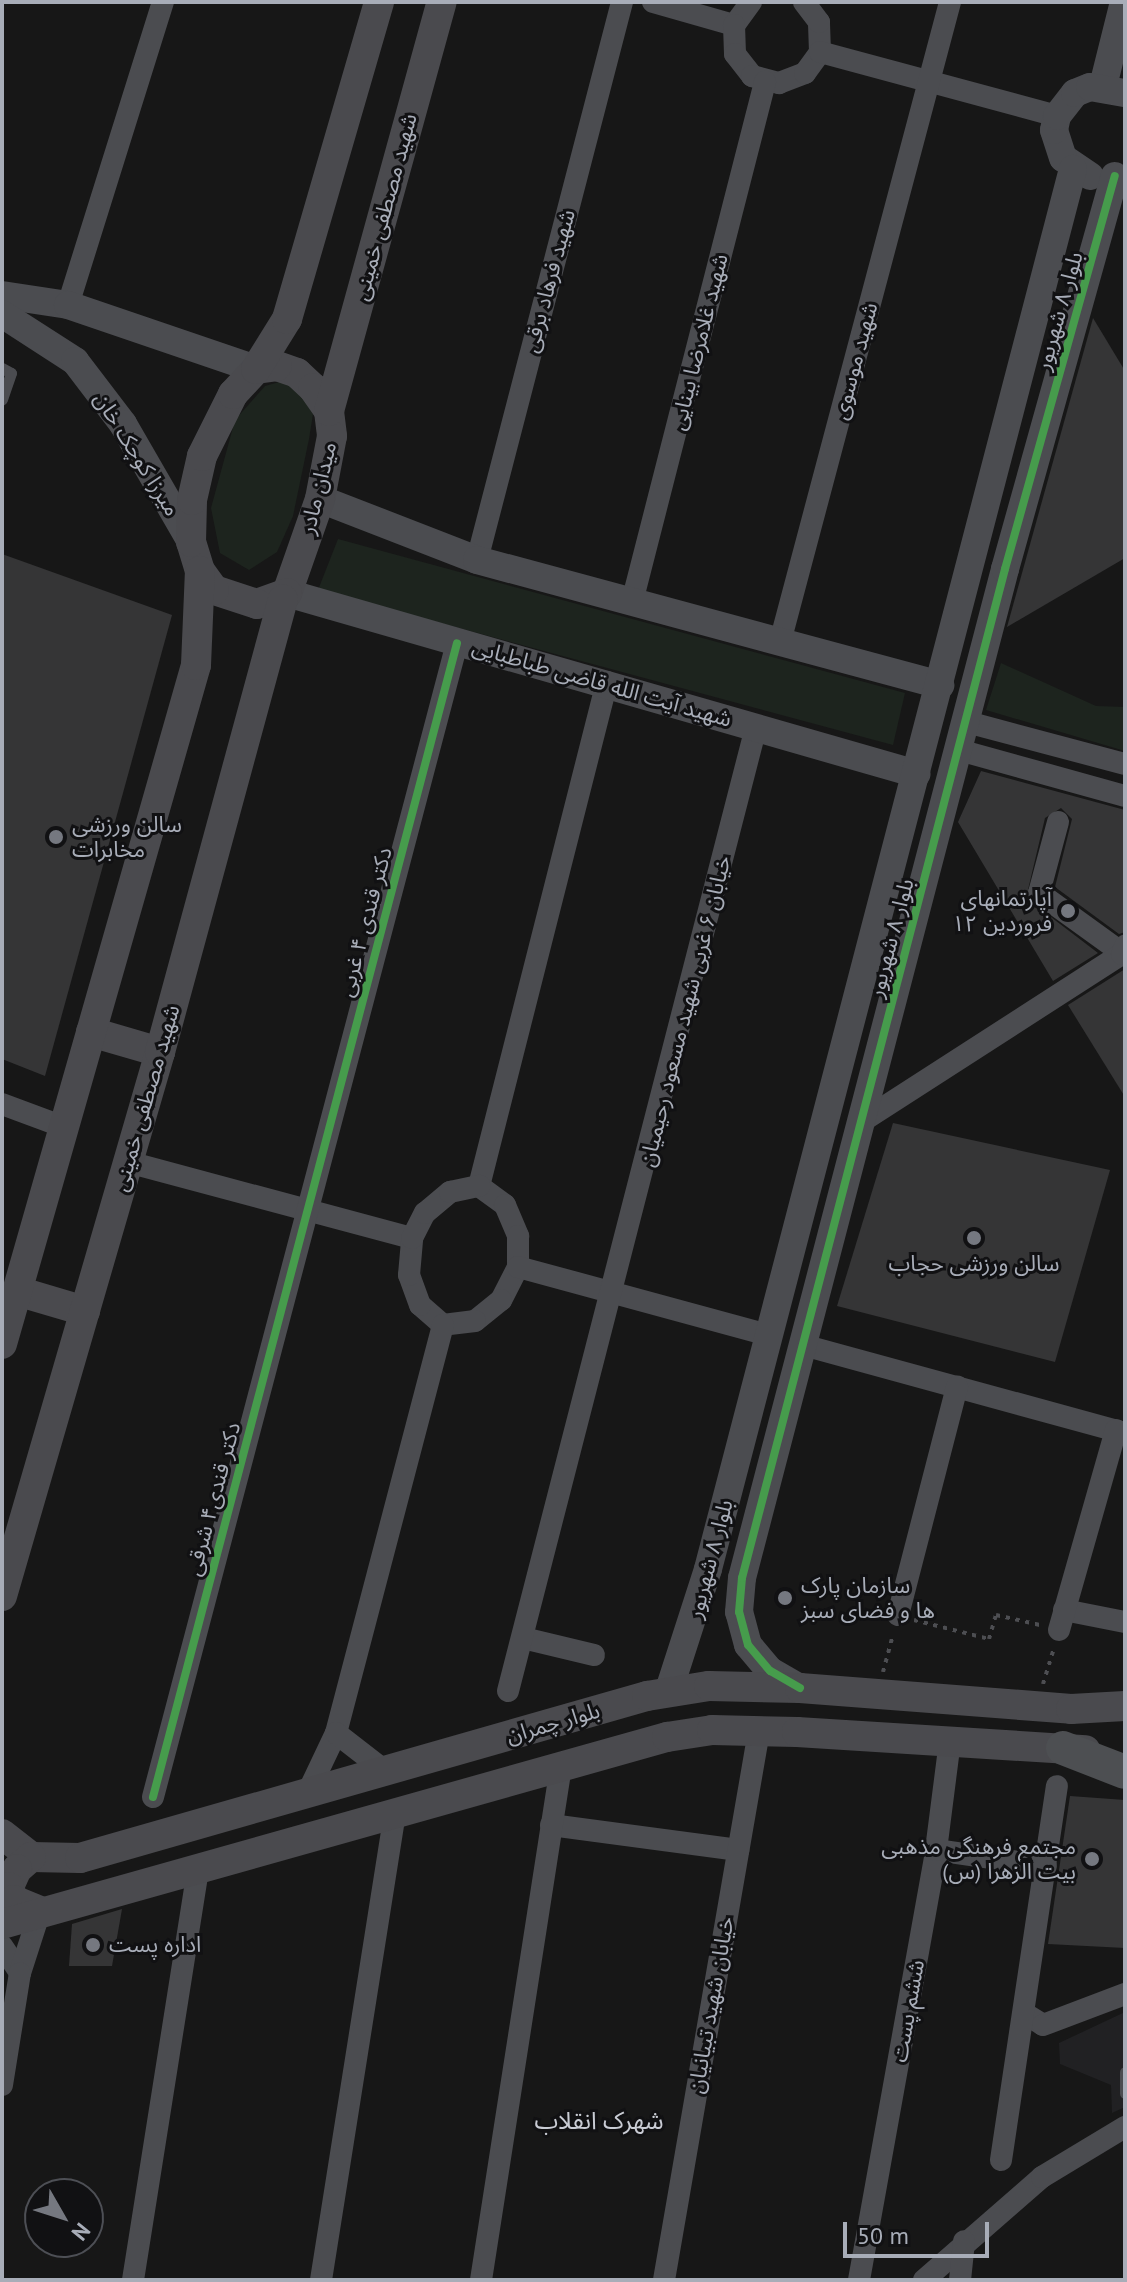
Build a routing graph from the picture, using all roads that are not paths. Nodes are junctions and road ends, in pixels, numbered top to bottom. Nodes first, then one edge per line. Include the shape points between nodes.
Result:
1 (163, 2) edge
2 (379, 2) edge
3 (442, 2) edge
4 (622, 2) edge
5 (653, 2) edge
6 (751, 2) edge
7 (804, 2) edge
8 (950, 2) edge
9 (1124, 2) edge
10 (734, 25) junction
11 (820, 52) junction
12 (930, 79) junction
13 (765, 82) junction
14 (1114, 90) edge
15 (1057, 116) junction
16 (1073, 169) junction
17 (1120, 173) edge
18 (2, 295) edge
19 (68, 305) junction
20 (2, 314) edge
21 (2, 368) edge
22 (256, 369) junction
23 (2, 399) edge
24 (329, 411) junction
25 (320, 499) junction
26 (191, 542) junction
27 (970, 559) junction
28 (477, 560) junction
29 (1005, 569) junction
30 (200, 571) junction
31 (285, 596) junction
32 (632, 602) junction
33 (780, 642) junction
34 (457, 643) junction
35 (607, 682) junction
36 (930, 683) junction
37 (967, 722) junction
38 (756, 727) junction
39 (959, 750) junction
40 (1125, 764) edge
41 (905, 771) junction
42 (1125, 796) edge
43 (1058, 822) dead end
44 (1124, 951) edge
45 (860, 990) junction
46 (894, 999) junction
47 (91, 1032) junction
48 (160, 1052) junction
49 (2, 1104) edge
50 (861, 1122) junction
51 (64, 1127) junction
52 (128, 1162) junction
53 (479, 1186) junction
54 (307, 1210) junction
55 (412, 1238) junction
56 (518, 1267) junction
57 (17, 1291) junction
58 (613, 1294) junction
59 (85, 1311) junction
60 (443, 1325) junction
61 (769, 1335) junction
62 (2, 1344) edge
63 (803, 1345) junction
64 (957, 1387) junction
65 (1120, 1432) edge
66 (740, 1447) junction
67 (773, 1457) junction
68 (2, 1596) edge
69 (898, 1615) road end
70 (1125, 1622) edge
71 (523, 1638) junction
72 (594, 1655) dead end
73 (800, 1688) junction
74 (508, 1691) dead end
75 (668, 1693) junction
76 (1125, 1706) edge
77 (759, 1731) junction
78 (336, 1733) junction
79 (950, 1741) junction
80 (1063, 1748) junction
81 (1125, 1755) edge
82 (561, 1766) junction
83 (385, 1771) junction
84 (1125, 1772) edge
85 (1057, 1786) dead end
86 (308, 1792) junction
87 (153, 1797) dead end
88 (395, 1813) junction
89 (551, 1825) junction
90 (2, 1834) edge
91 (738, 1850) junction
92 (936, 1850) junction
93 (31, 1857) junction
94 (1046, 1866) junction
95 (198, 1869) junction
96 (40, 1911) junction
97 (2, 1924) edge
98 (2, 1946) edge
99 (20, 1973) junction
100 (1125, 1994) edge
101 (1024, 2013) junction
102 (1125, 2072) edge
103 (2, 2085) edge
104 (1125, 2093) edge
105 (1125, 2127) edge
106 (1001, 2160) dead end
107 (964, 2241) junction
108 (133, 2280) edge
109 (321, 2280) edge
110 (481, 2280) edge
111 (664, 2280) edge
112 (859, 2280) edge
113 (924, 2280) edge
114 (960, 2280) edge

1 - 19 street
2 - 22 main road via 287,319
3 - 24 main road, شهید مصطفی خمینی
4 - 28 street, شهید فرهاد برقی
5 - 10 street
6 - 10 street
7 - 11 street via 819,22
8 - 12 street, شهید موسوی
9 - 14 street
10 - 13 street via 735,54 752,76
11 - 12 street
11 - 13 street via 793,80
12 - 15 street
12 - 33 street, شهید موسوی
13 - 32 street, شهید غلامرضا بینایی
14 - 15 street via 1075,93
15 - 16 street via 1056,144
16 - 17 street via 1101,178
16 - 27 street, بلوار ۸ شهریور
17 - 29 street, بلوار ۸ شهریور
18 - 19 street
19 - 22 street
20 - 26 street, میرزا کوچک خان via 75,361 123,424
21 - 23 lane via 11,373
22 - 24 main road, میدان مادر via 277,366 297,373
22 - 26 main road via 233,394 202,456 192,500
24 - 25 main road, میدان مادر via 332,436
25 - 28 street
25 - 31 main road, میدان مادر
26 - 30 main road
27 - 29 street
27 - 36 street, بلوار ۸ شهریور
28 - 32 street
29 - 37 street, بلوار ۸ شهریور
30 - 31 main road via 214,590 233,598 257,604
30 - 47 main road via 196,665
31 - 34 street, شهید آیت الله قاضی طباطبایی
31 - 48 main road, شهید مصطفی خمینی
32 - 33 street
33 - 36 street
34 - 35 street, شهید آیت الله قاضی طباطبایی
34 - 54 street, دکتر قندی ۴ غربی
35 - 38 street, شهید آیت الله قاضی طباطبایی
35 - 53 street
36 - 41 street, بلوار ۸ شهریور
37 - 39 street, بلوار ۸ شهریور
37 - 40 street
38 - 41 street, شهید آیت الله قاضی طباطبایی
38 - 58 street, خیابان ۶ غربی شهید مسعود رحیمیان
39 - 42 street
39 - 46 street, بلوار ۸ شهریور
41 - 45 street, بلوار ۸ شهریور
43 - 44 street via 1039,893
44 - 50 street
45 - 46 street
45 - 61 street, بلوار ۸ شهریور
46 - 50 street, بلوار ۸ شهریور
47 - 48 main road
47 - 51 main road
48 - 52 main road, شهید مصطفی خمینی
49 - 51 street
50 - 63 street, بلوار ۸ شهریور
51 - 57 main road
52 - 54 street
52 - 59 main road, شهید مصطفی خمینی
53 - 55 street via 450,1192 425,1213
53 - 56 street via 505,1205 518,1236
54 - 55 street
54 - 87 street, دکتر قندی۴ شرقی
55 - 60 street via 409,1275 420,1305
56 - 58 street
56 - 60 street via 501,1300 475,1321
57 - 59 main road
57 - 62 main road
58 - 61 street
58 - 71 street, خیابان ۶ غربی شهید مسعود رحیمیان
59 - 68 main road, شهید مصطفی خمینی
60 - 78 street
61 - 66 street, بلوار ۸ شهریور
63 - 64 street
63 - 67 street, بلوار ۸ شهریور
64 - 65 street
64 - 69 street
65 - 70 street via 1061,1620
66 - 67 street
66 - 75 street, بلوار ۸ شهریور
67 - 73 street, بلوار ۸ شهریور via 742,1578 739,1612 755,1653 770,1671
71 - 72 street
71 - 74 street, خیابان ۶ غربی شهید مسعود رحیمیان
73 - 75 main road, بلوار چمران via 709,1686
73 - 76 main road, بلوار چمران via 1036,1706
75 - 83 main road, بلوار چمران
77 - 79 main road, بلوار چمران
77 - 82 main road, بلوار چمران via 712,1730 656,1739
77 - 91 street, خیابان شهید تبیانیان
78 - 83 street
78 - 86 street
79 - 80 main road, بلوار چمران
79 - 92 street, ششم پست
80 - 81 main road, بلوار چمران
80 - 84 main road
82 - 88 main road, بلوار چمران
82 - 89 street
83 - 86 main road, بلوار چمران
85 - 94 street
86 - 93 main road, بلوار چمران via 80,1858
88 - 95 main road, بلوار چمران
88 - 109 street
89 - 91 street
89 - 110 street
90 - 93 main road
91 - 111 street, خیابان شهید تبیانیان
92 - 94 street
92 - 112 street, ششم پست
93 - 96 main road via 17,1869 9,1887 13,1900
94 - 101 street
95 - 96 main road, بلوار چمران
95 - 108 street
96 - 97 main road, بلوار چمران
96 - 99 street
98 - 99 street
99 - 103 street
100 - 101 street via 1043,2025
101 - 106 street
102 - 104 lane
105 - 107 street via 1042,2177
107 - 113 street
107 - 114 street

